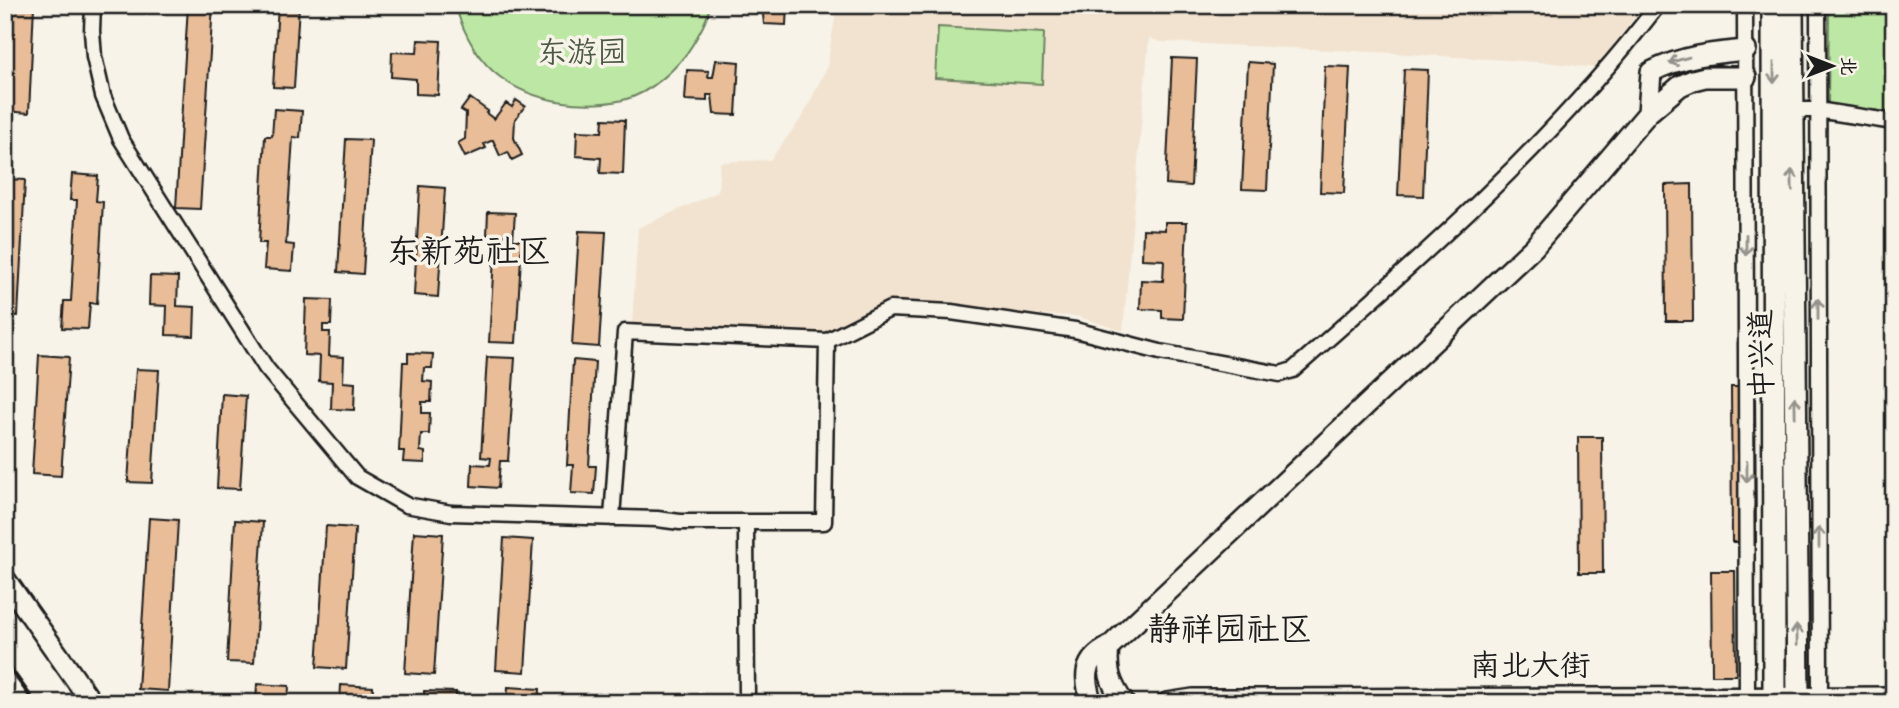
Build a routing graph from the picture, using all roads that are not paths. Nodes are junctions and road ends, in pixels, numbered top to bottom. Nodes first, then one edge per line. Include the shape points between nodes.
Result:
1 (93, 5) edge
2 (1658, 5) edge
3 (1745, 5) edge
4 (1773, 5) edge
5 (1792, 5) edge
6 (1818, 5) edge
7 (1746, 50) junction
8 (1746, 77) junction
9 (1791, 110) junction
10 (1817, 110) junction
11 (1648, 113) junction
12 (1894, 122) edge
13 (827, 341) junction
14 (612, 518) junction
15 (746, 522) junction
16 (5, 579) edge
17 (1109, 647) junction
18 (1894, 697) edge
19 (1747, 700) edge
20 (1774, 700) edge
21 (1798, 700) edge
22 (1820, 700) edge
23 (1260, 701) edge
24 (92, 703) edge
25 (747, 703) edge
26 (1092, 703) edge
27 (1124, 703) edge
28 (1167, 703) edge

1 - 14 street via 94,57 103,96 121,139 266,368 358,477 406,505 452,513
2 - 13 street via 1546,135 1418,261 1293,370 1280,374 1160,352 1075,330 951,312 890,309
3 - 7 street
4 -> 20 main road, 中兴道
5 - 9 main road, 中兴道
6 - 10 street
7 - 8 street
7 -> 11 street via 1700,54 1651,72
8 - 11 street via 1693,80
8 -> 19 street
9 - 10 street
21 -> 9 main road, 中兴道
10 - 12 street
22 -> 10 street
11 - 17 street via 1534,247
13 - 14 street via 625,332
13 - 15 street via 824,522
14 - 15 street
15 - 25 street
16 - 24 street
17 - 26 street via 1097,653 1088,667
17 - 27 street via 1109,679
18 - 22 street, 南北大街
19 - 20 street, 南北大街
19 - 23 street, 南北大街
20 - 21 street, 南北大街
21 - 22 street, 南北大街
23 - 28 street, 南北大街

